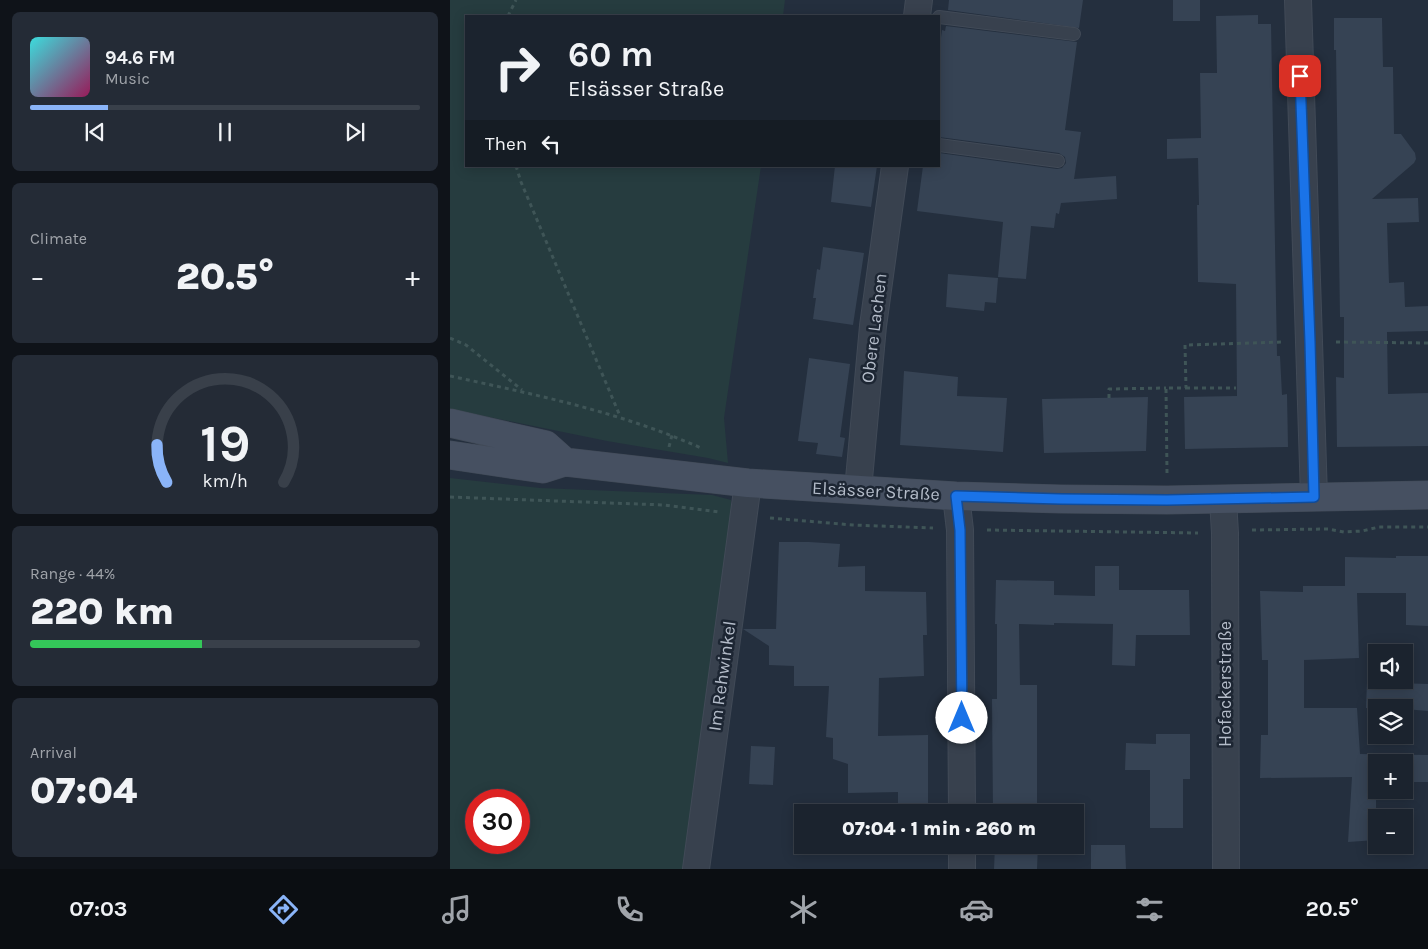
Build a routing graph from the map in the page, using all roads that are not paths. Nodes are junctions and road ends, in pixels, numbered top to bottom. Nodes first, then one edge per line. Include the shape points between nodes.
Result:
1 (1298, 0) edge
2 (925, 13) edge
3 (939, 15) edge
4 (940, 15) edge
5 (1074, 34) dead end
6 (940, 144) edge
7 (1058, 161) dead end
8 (895, 167) edge
9 (450, 423) edge
10 (450, 455) edge
11 (565, 462) junction
12 (748, 483) junction
13 (858, 490) junction
14 (1428, 495) edge
15 (956, 496) junction
16 (1314, 497) junction
17 (1222, 500) junction
18 (962, 804) edge
19 (962, 854) edge
20 (696, 869) edge
21 (962, 869) edge
22 (1226, 869) edge

1 - 16 street
2 - 3 lane
4 - 5 lane
6 - 7 lane
8 - 13 street, Obere Lachen via 873,326
9 - 11 main road via 546,445
10 - 11 main road, Elsässer Straße via 544,468
11 - 12 main road, Elsässer Straße
12 - 13 main road, Elsässer Straße
12 - 20 street, Im Rehwinkel
13 - 15 main road, Elsässer Straße
14 - 16 main road, Elsässer Straße
15 - 17 main road, Elsässer Straße
15 - 18 street via 960,530
16 - 17 main road, Elsässer Straße
17 - 22 street, Hofackerstraße via 1225,533
19 - 21 street

